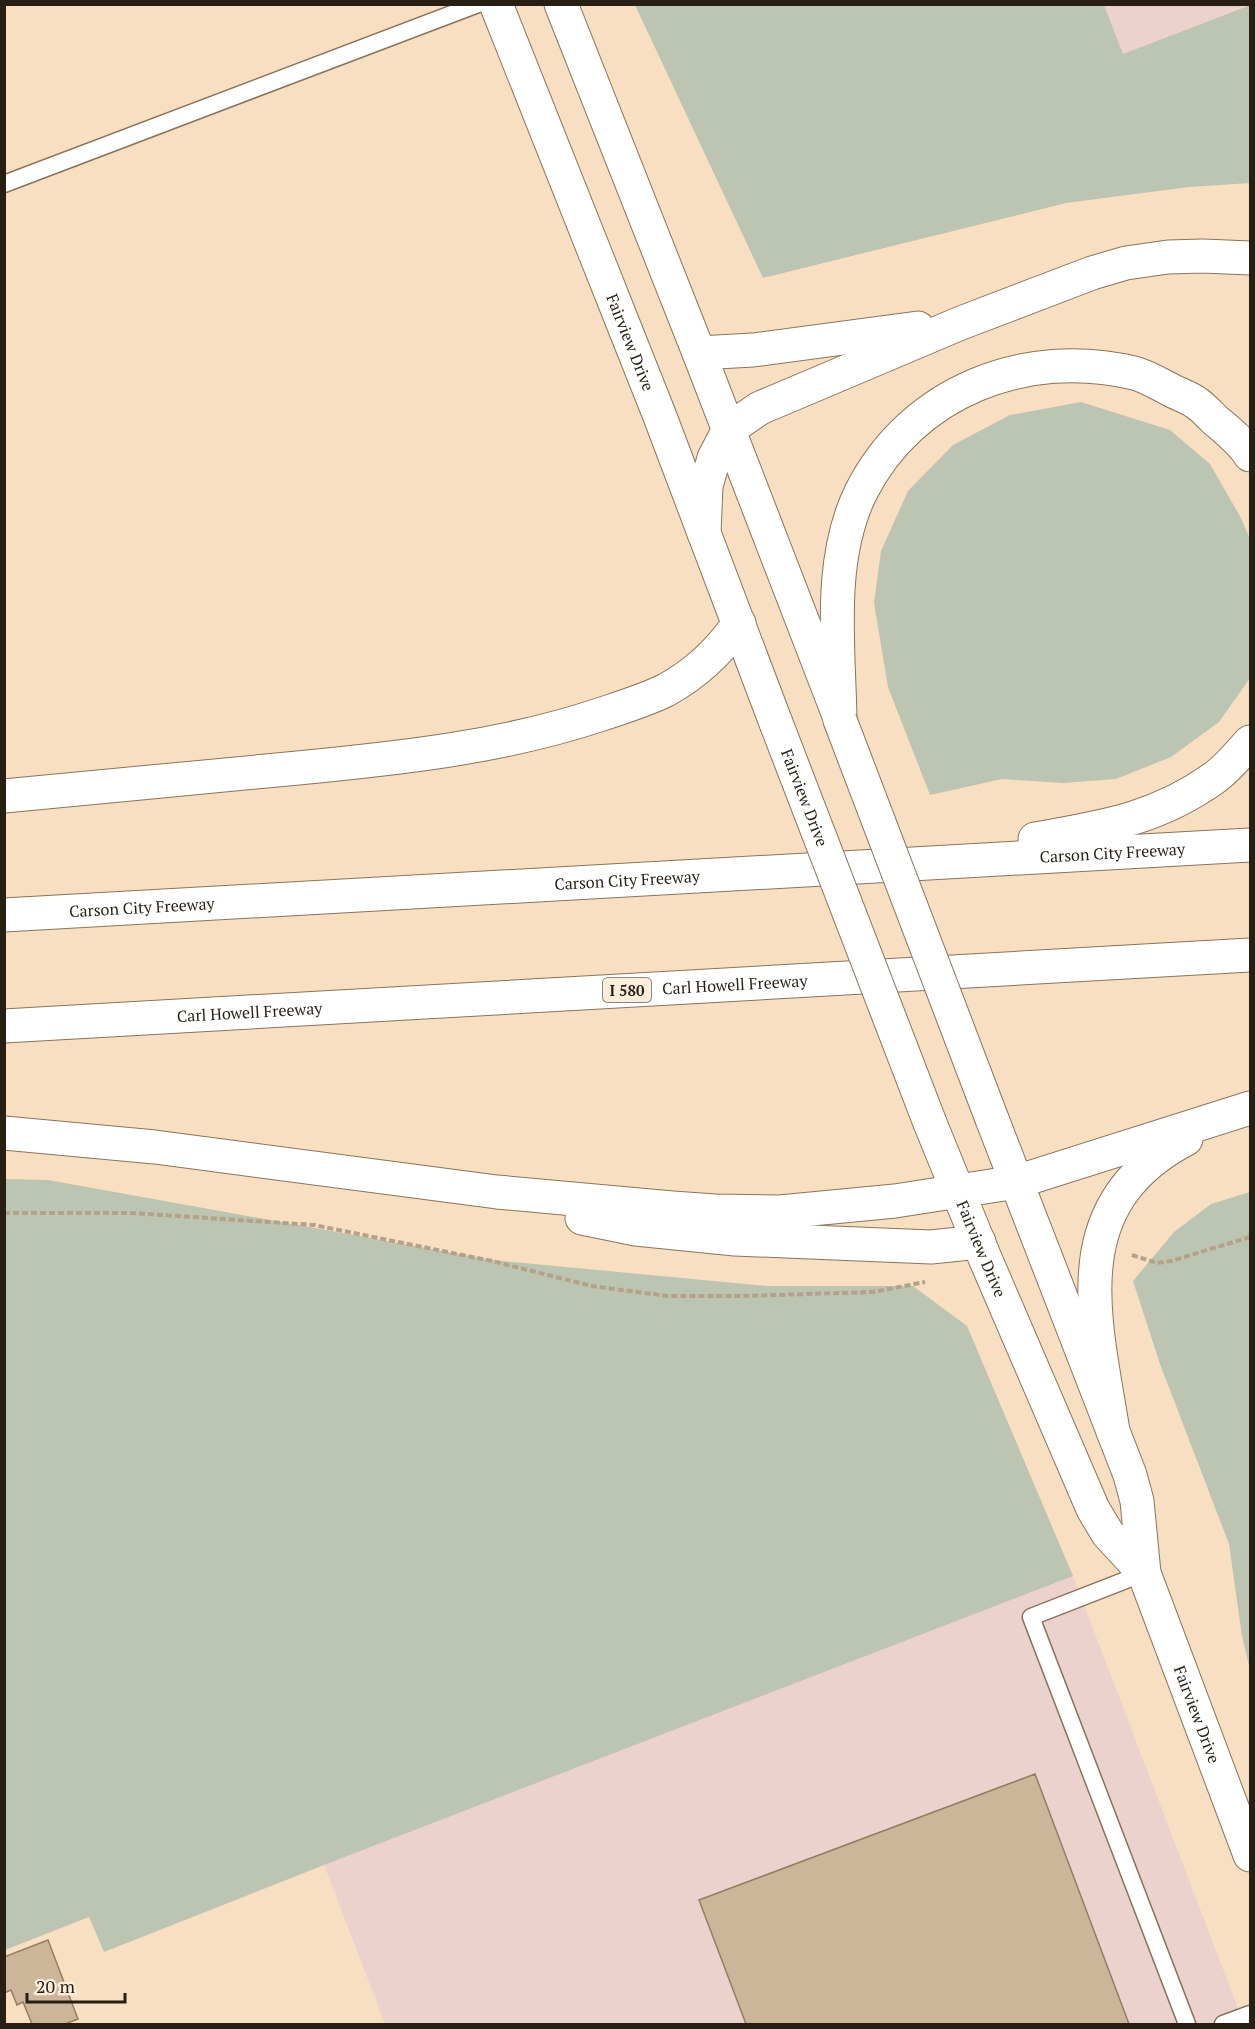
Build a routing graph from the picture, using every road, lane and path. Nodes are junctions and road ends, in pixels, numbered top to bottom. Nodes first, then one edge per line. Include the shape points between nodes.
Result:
1 (478, 4) edge
2 (496, 4) edge
3 (561, 4) edge
4 (4, 184) edge
5 (1251, 258) edge
6 (961, 323) junction
7 (699, 353) junction
8 (729, 429) junction
9 (1251, 455) edge
10 (704, 532) junction
11 (739, 623) junction
12 (840, 720) junction
13 (1251, 742) edge
14 (4, 796) edge
15 (1251, 845) edge
16 (768, 872) junction
17 (4, 915) edge
18 (1251, 955) edge
19 (4, 1026) edge
20 (1250, 1108) edge
21 (4, 1133) edge
22 (1016, 1182) junction
23 (497, 1192) junction
24 (958, 1192) junction
25 (4, 1213) edge
26 (1251, 1237) edge
27 (979, 1242) junction
28 (1122, 1251) dead end
29 (928, 1281) dead end
30 (1113, 1431) junction
31 (1144, 1573) junction
32 (1251, 1855) edge
33 (1251, 2014) edge
34 (1187, 2025) edge
35 (1223, 2025) edge

1 - 4 lane
2 - 10 main road, Fairview Drive
3 - 7 main road, Fairview Drive
5 - 6 main road via 1183,256 1126,263
6 - 7 main road via 819,343
6 - 8 main road via 759,408
7 - 8 main road, Fairview Drive
8 - 10 main road via 707,478
8 - 12 main road, Fairview Drive
9 - 12 main road via 1195,402 1136,373 1082,365 1031,368 986,379 939,403 891,446 861,493 850,521 843,549 838,609
10 - 11 main road, Fairview Drive
11 - 14 main road via 699,668 663,691 585,720 530,735 399,757
11 - 24 main road, Fairview Drive, bridge
12 - 22 main road, Fairview Drive, bridge
13 - 16 main road via 1216,777 1173,804 1135,819 1027,840
15 - 16 main road, Carson City Freeway
16 - 17 main road, Carson City Freeway
18 - 19 main road, Carl Howell Freeway / I 580
20 - 22 main road
20 - 30 main road via 1183,1140 1143,1168 1120,1196 1100,1236 1095,1301
21 - 23 main road via 155,1146
22 - 24 main road
22 - 30 main road, Fairview Drive
23 - 24 main road via 759,1212 835,1208
23 - 27 main road via 575,1217 689,1235 931,1247
24 - 27 main road, Fairview Drive
25 - 29 path via 132,1213 314,1225 592,1286 668,1296 873,1292
26 - 28 path via 1157,1263
27 - 31 main road, Fairview Drive via 1093,1509 1108,1534
30 - 31 main road, Fairview Drive via 1137,1501
31 - 32 main road, Fairview Drive
31 - 34 lane via 1031,1617
33 - 35 lane

